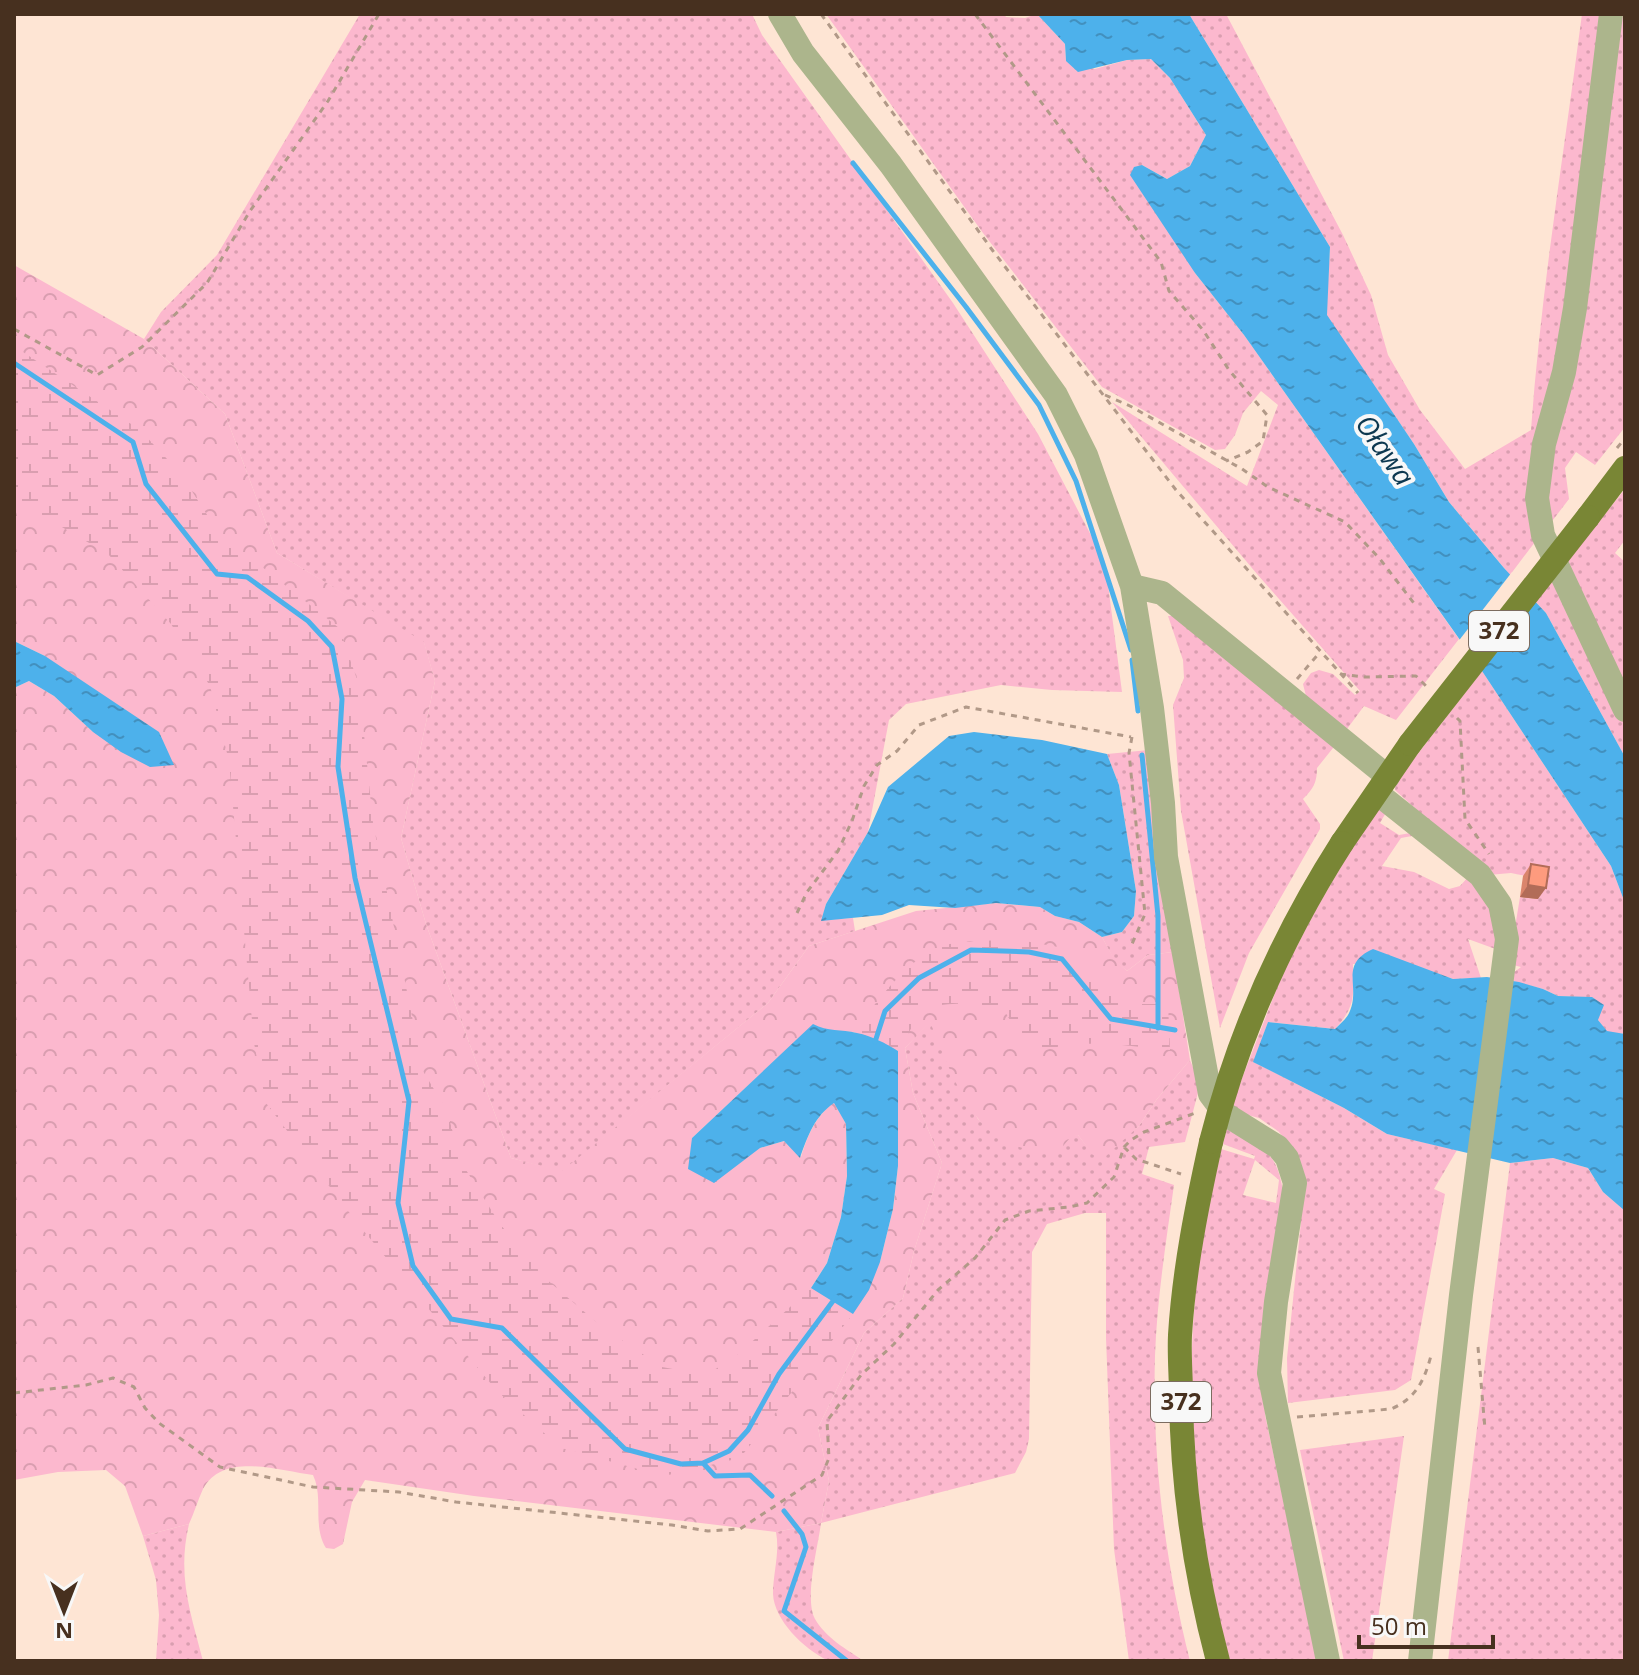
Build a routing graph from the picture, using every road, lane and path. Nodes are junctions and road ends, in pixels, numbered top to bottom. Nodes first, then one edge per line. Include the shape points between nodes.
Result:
1 (379, 14) edge
2 (780, 14) edge
3 (821, 14) edge
4 (975, 14) edge
5 (1611, 14) edge
6 (14, 329) edge
7 (1101, 393) junction
8 (1226, 461) junction
9 (1625, 468) edge
10 (1132, 586) junction
11 (1416, 606) dead end
12 (1320, 652) junction
13 (1340, 674) junction
14 (1427, 687) dead end
15 (1358, 693) dead end
16 (1285, 694) junction
17 (1449, 710) dead end
18 (1625, 710) edge
19 (1131, 737) dead end
20 (1129, 753) dead end
21 (1382, 785) junction
22 (1490, 858) dead end
23 (797, 913) dead end
24 (1132, 944) dead end
25 (1217, 1105) junction
26 (1124, 1147) junction
27 (1185, 1175) dead end
28 (1477, 1335) dead end
29 (1435, 1343) dead end
30 (14, 1393) edge
31 (1277, 1418) junction
32 (1485, 1429) dead end
33 (1218, 1661) edge
34 (1328, 1661) edge
35 (1420, 1661) edge

1 - 6 path via 207,283 142,347 97,375
2 - 10 street via 803,53 891,165 1056,395 1086,455
3 - 7 path
4 - 8 path via 1161,262 1169,291 1267,415 1263,441
5 - 18 street via 1575,308 1537,498 1543,535
7 - 8 path
7 - 12 path via 1176,490
8 - 11 path via 1345,522
9 - 21 main road, 372, bridge
10 - 16 street via 1162,593
10 - 25 street via 1147,668 1166,857 1210,1094
12 - 13 path
12 - 16 path
13 - 14 path via 1416,676
13 - 15 path
16 - 21 street
17 - 22 path via 1460,721 1465,819
19 - 23 path via 966,707 919,725 877,765 838,851
20 - 24 path via 1145,914
21 - 33 main road, 372, bridge via 1303,906 1271,969 1233,1063 1194,1223 1180,1336 1186,1498 1199,1586
21 - 35 street via 1480,875 1500,904 1507,939
25 - 26 path via 1144,1132
25 - 31 street via 1278,1147 1295,1183 1270,1359
26 - 27 path via 1136,1159
26 - 30 path via 1114,1177 1087,1203 1005,1220 861,1375 827,1421 829,1458 822,1475 740,1529 708,1531 399,1492 313,1487 220,1467 159,1423 134,1387 113,1378
28 - 32 path
29 - 31 path via 1421,1385 1402,1404
31 - 34 street

